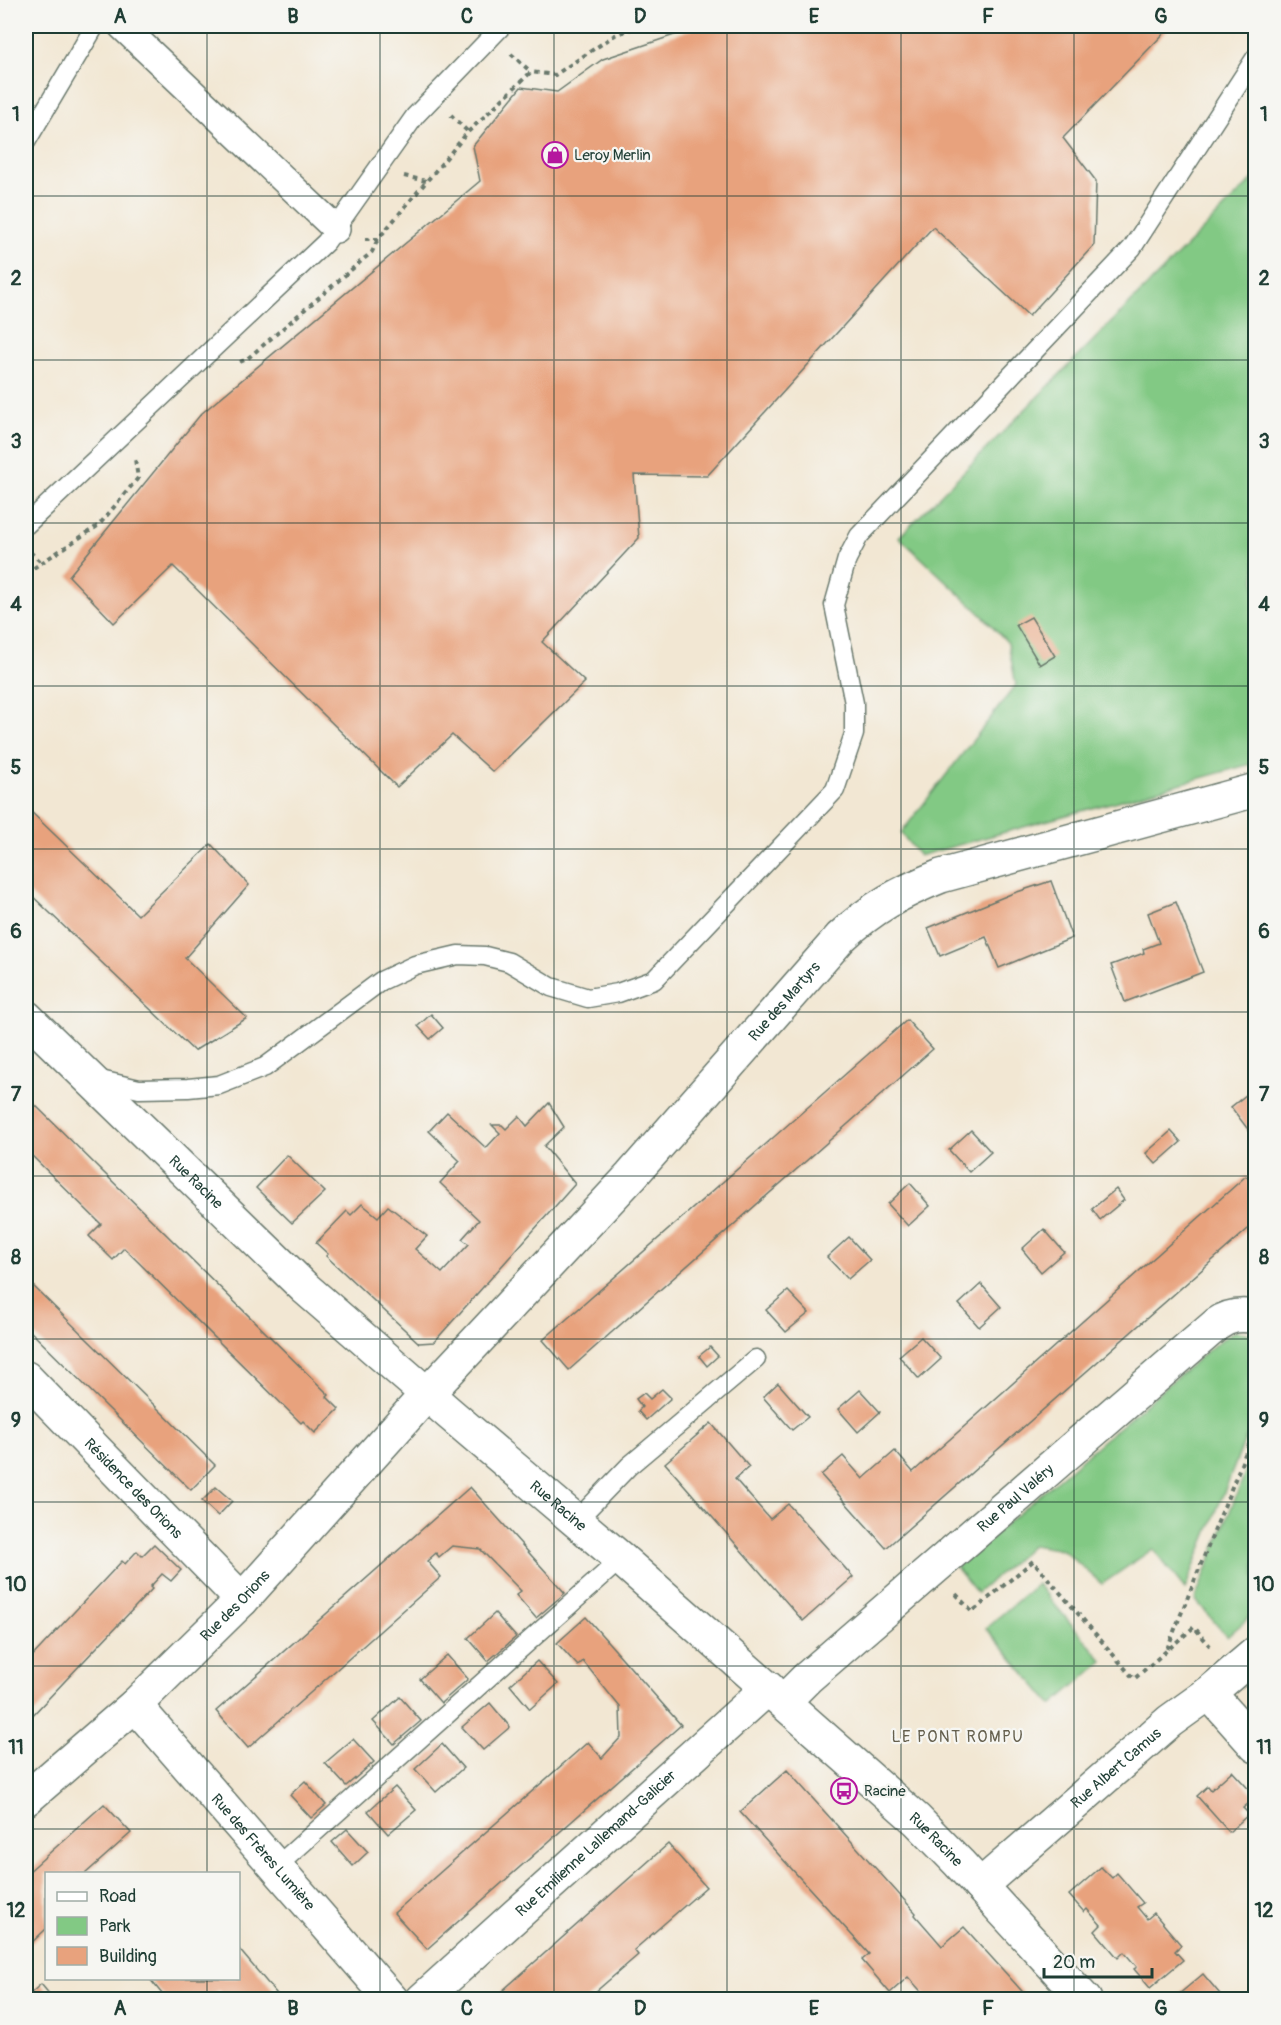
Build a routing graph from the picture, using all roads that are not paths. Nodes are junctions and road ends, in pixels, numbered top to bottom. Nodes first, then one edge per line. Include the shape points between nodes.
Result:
1 (95, 26) edge
2 (122, 26) edge
3 (502, 26) edge
4 (1256, 57) edge
5 (26, 142) edge
6 (336, 229) junction
7 (26, 525) edge
8 (1256, 790) edge
9 (26, 1017) edge
10 (87, 1077) junction
11 (1256, 1317) edge
12 (756, 1359) dead end
13 (26, 1378) edge
14 (427, 1394) junction
15 (576, 1521) junction
16 (621, 1559) junction
17 (242, 1600) junction
18 (1232, 1673) edge
19 (776, 1695) junction
20 (135, 1705) junction
21 (1256, 1746) edge
22 (26, 1799) edge
23 (276, 1867) junction
24 (980, 1886) junction
25 (392, 2000) edge
26 (422, 2000) edge
27 (1085, 2000) edge

1 - 5 lane
2 - 6 street
3 - 6 lane via 414,116
4 - 10 lane via 1132,248 859,536 847,559 834,605 854,703 854,734 835,790 654,980 618,993 588,998 550,987 509,962 458,955 415,965 381,981 265,1067 219,1085 139,1089
6 - 7 lane
8 - 14 street, Rue des Martyrs via 942,876 875,907 841,937 631,1176
9 - 10 street, Rue Racine
10 - 14 street, Rue Racine via 305,1288
11 - 19 street, Rue Paul Valéry via 1233,1316 1216,1323 807,1678
12 - 15 lane via 621,1473
13 - 17 street, Résidence des Orions
14 - 15 street, Rue Racine
14 - 17 street, Rue des Orions
15 - 16 street, Rue Racine
16 - 19 street, Rue Racine
16 - 23 lane
17 - 20 street, Rue des Orions
18 - 21 street
18 - 24 street, Rue Albert Camus via 1170,1721
19 - 24 street, Rue Racine via 938,1840
19 - 26 street, Rue Emilienne Lallemand-Galicier
20 - 22 street, Rue des Orions
20 - 23 street, Rue des Frères Lumière
23 - 25 street, Rue des Frères Lumière
24 - 27 street, Rue Racine

